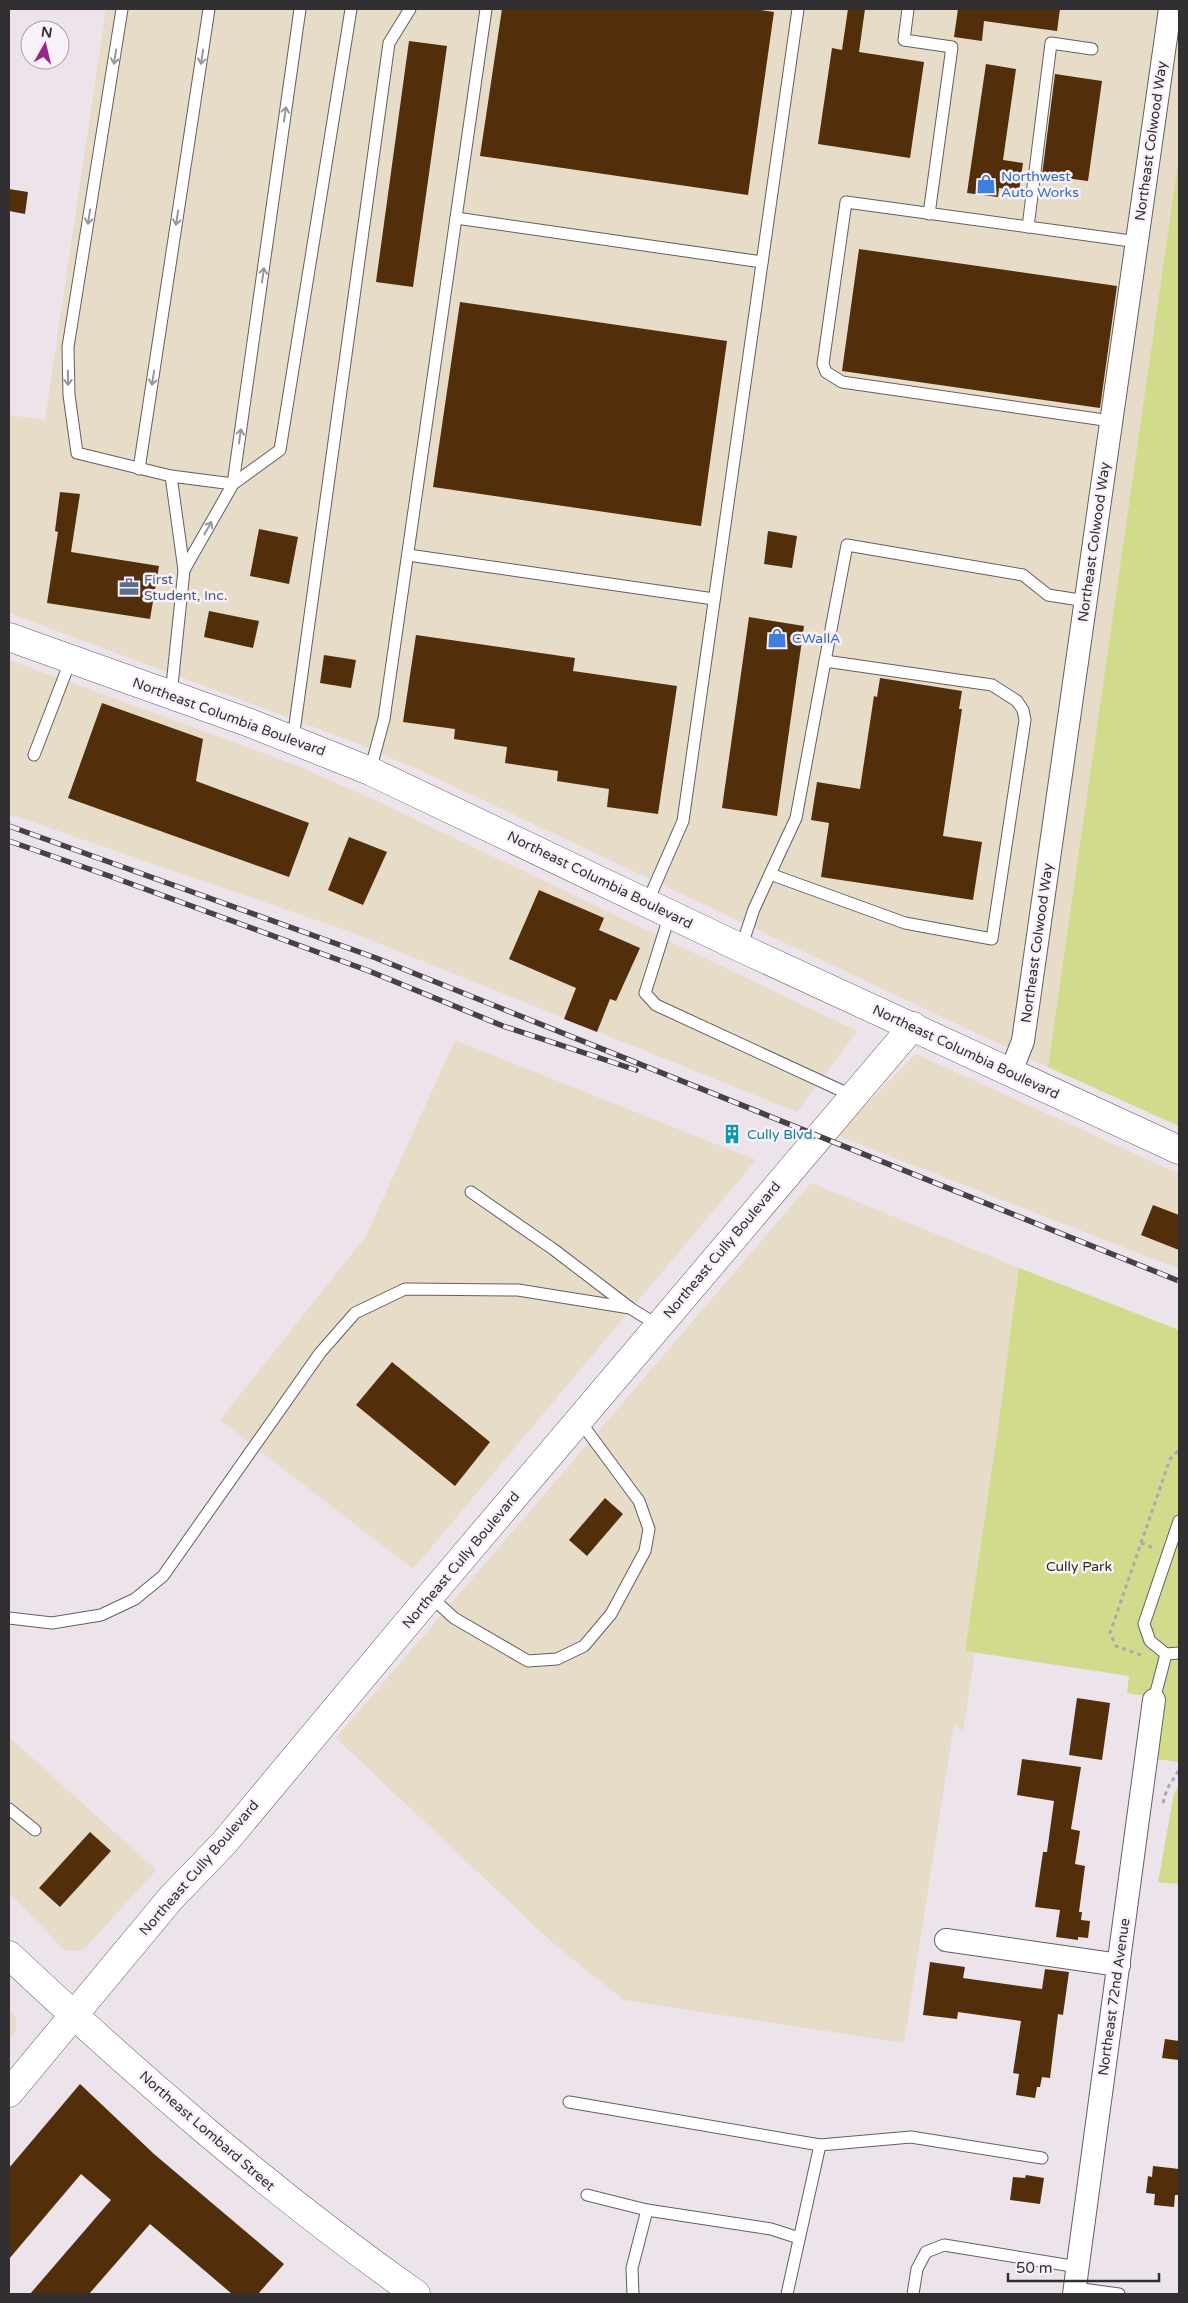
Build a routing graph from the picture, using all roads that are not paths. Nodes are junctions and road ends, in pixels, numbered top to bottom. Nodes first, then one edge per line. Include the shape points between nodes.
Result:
1 (122, 9) edge
2 (209, 9) edge
3 (300, 9) edge
4 (351, 9) edge
5 (410, 9) edge
6 (486, 9) edge
7 (798, 9) edge
8 (908, 9) edge
9 (1170, 9) edge
10 (1092, 49) dead end
11 (929, 214) junction
12 (456, 218) junction
13 (1028, 227) junction
14 (1138, 242) junction
15 (762, 262) junction
16 (1111, 421) junction
17 (139, 469) junction
18 (171, 476) junction
19 (233, 484) junction
20 (408, 555) junction
21 (184, 570) junction
22 (714, 599) junction
23 (1086, 601) junction
24 (9, 637) edge
25 (71, 659) junction
26 (825, 661) junction
27 (172, 695) junction
28 (293, 739) junction
29 (34, 756) dead end
30 (370, 771) junction
31 (770, 874) junction
32 (659, 909) junction
33 (741, 948) junction
34 (913, 1026) junction
35 (1010, 1074) junction
36 (853, 1096) junction
37 (1179, 1150) edge
38 (471, 1192) dead end
39 (630, 1308) junction
40 (659, 1326) junction
41 (579, 1420) junction
42 (1179, 1521) edge
43 (430, 1596) junction
44 (9, 1618) edge
45 (1179, 1653) edge
46 (1164, 1659) junction
47 (1154, 1700) joint
48 (9, 1809) edge
49 (35, 1830) dead end
50 (946, 1940) dead end
51 (9, 1955) edge
52 (1119, 1965) junction
53 (74, 2015) junction
54 (9, 2093) edge
55 (569, 2102) dead end
56 (820, 2145) junction
57 (1042, 2158) dead end
58 (587, 2195) dead end
59 (647, 2210) junction
60 (799, 2238) junction
61 (1076, 2283) edge
62 (416, 2294) edge
63 (633, 2294) edge
64 (787, 2294) edge
65 (913, 2294) edge
66 (1119, 2294) edge

1 -> 17 lane via 68,348 69,395 78,453
2 -> 17 lane
19 -> 3 lane
4 - 19 lane via 280,450
5 - 28 lane via 389,43
6 - 12 lane
7 - 15 lane
8 - 11 lane via 904,40 952,47
9 - 14 street, Northeast Colwood Way
10 - 13 lane via 1051,43
11 - 13 lane
11 - 16 lane via 846,202 823,364 826,372 842,382
12 - 15 lane
12 - 20 lane
13 - 14 lane
14 - 16 street, Northeast Colwood Way
15 - 22 lane
16 - 23 street, Northeast Colwood Way
17 - 18 lane
18 - 19 lane
18 - 21 lane
21 -> 19 lane
20 - 22 lane
20 - 30 lane via 384,718
21 - 27 lane
22 - 32 lane via 683,821
23 - 26 lane via 1048,594 1023,575 847,546
23 - 35 street, Northeast Colwood Way via 1023,1041
24 - 25 main road, Northeast Columbia Boulevard
25 - 27 main road, Northeast Columbia Boulevard
25 - 29 lane
26 - 31 lane via 796,818
26 - 31 lane via 992,685 1017,701 1023,710 1025,720 992,939 905,924
27 - 28 main road, Northeast Columbia Boulevard
28 - 30 main road, Northeast Columbia Boulevard
30 - 32 main road, Northeast Columbia Boulevard
31 - 33 lane
32 - 33 main road, Northeast Columbia Boulevard
32 - 36 lane via 645,992 656,1005
33 - 34 main road, Northeast Columbia Boulevard
34 - 35 main road, Northeast Columbia Boulevard
34 - 36 main road, Northeast Cully Boulevard
35 - 37 main road, Northeast Columbia Boulevard
36 - 40 main road, Northeast Cully Boulevard
38 - 39 lane
39 - 40 lane
39 - 44 lane via 518,1290 405,1289 355,1313 320,1353 163,1576 135,1599 101,1615 52,1623
40 - 41 main road, Northeast Cully Boulevard
41 - 43 main road, Northeast Cully Boulevard
41 - 43 lane via 639,1501 649,1529 645,1551 611,1614 584,1646 557,1659 528,1661 454,1618
42 - 46 lane via 1144,1624 1150,1641
43 - 53 main road, Northeast Cully Boulevard via 224,1843 171,1898
45 - 46 lane
46 - 47 lane
47 - 52 street, Northeast 72nd Avenue
48 - 49 lane
50 - 52 street
51 - 53 main road, Northeast Lombard Street
52 - 61 street, Northeast 72nd Avenue
53 - 54 main road, Northeast Cully Boulevard
53 - 62 main road, Northeast Lombard Street via 256,2174
55 - 56 lane
56 - 57 lane via 911,2137
56 - 60 lane
58 - 59 lane
59 - 60 lane via 771,2228
59 - 63 lane via 632,2268
60 - 64 lane
61 - 65 lane via 944,2245 926,2252 917,2269
61 - 66 lane

